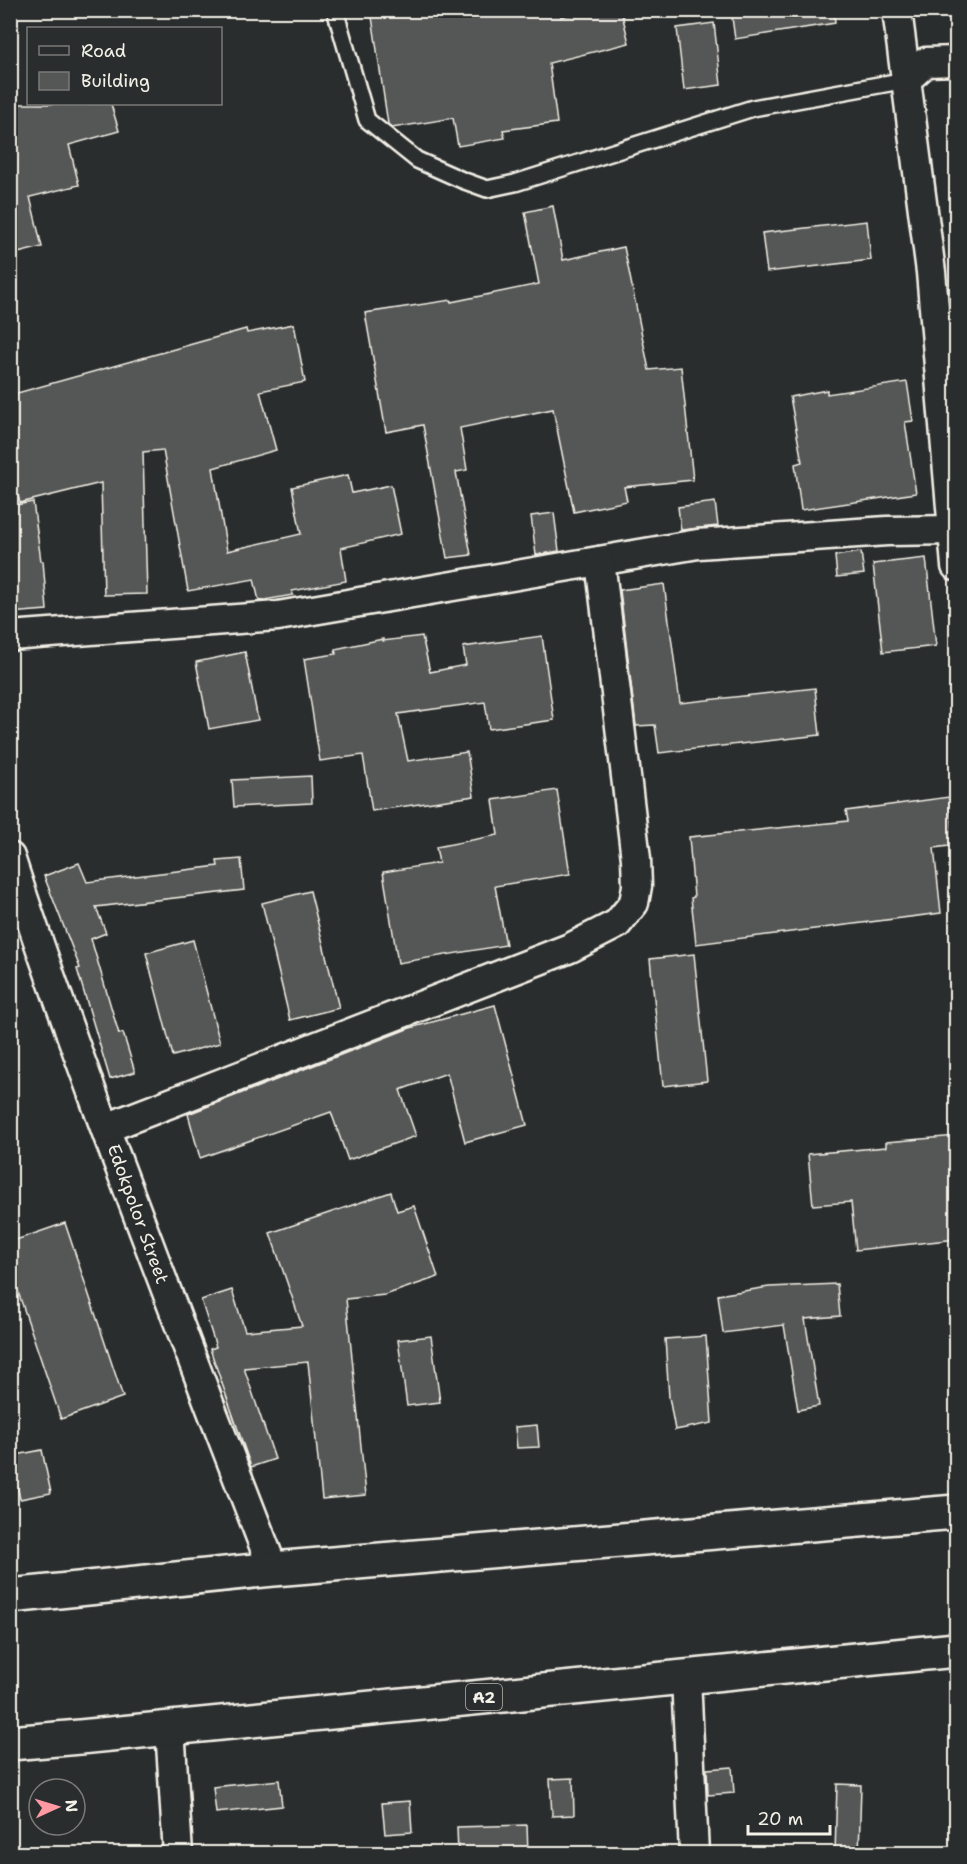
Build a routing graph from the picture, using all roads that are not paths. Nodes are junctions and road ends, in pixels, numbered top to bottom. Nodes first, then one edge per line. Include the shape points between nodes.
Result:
1 (334, 10) edge
2 (897, 10) edge
3 (957, 61) edge
4 (906, 80) junction
5 (954, 530) edge
6 (600, 561) junction
7 (957, 566) edge
8 (10, 636) edge
9 (10, 857) edge
10 (106, 1128) junction
11 (957, 1512) edge
12 (273, 1569) junction
13 (10, 1596) edge
14 (957, 1650) edge
15 (686, 1677) junction
16 (170, 1728) junction
17 (10, 1743) edge
18 (178, 1854) edge
19 (694, 1854) edge

1 - 4 lane via 367,120 417,160 487,189 753,108
2 - 4 street
3 - 4 street via 926,62
4 - 5 street via 931,272
5 - 6 street via 698,544
5 - 7 street
6 - 8 street via 279,616
6 - 10 street via 638,886 634,903 617,924 570,948
9 - 10 street, Edokpolor Street
10 - 12 street, Edokpolor Street
11 - 12 highway
12 - 13 highway
14 - 15 highway, A2
15 - 16 highway, A2
15 - 19 street
16 - 17 highway, A2
16 - 18 street

